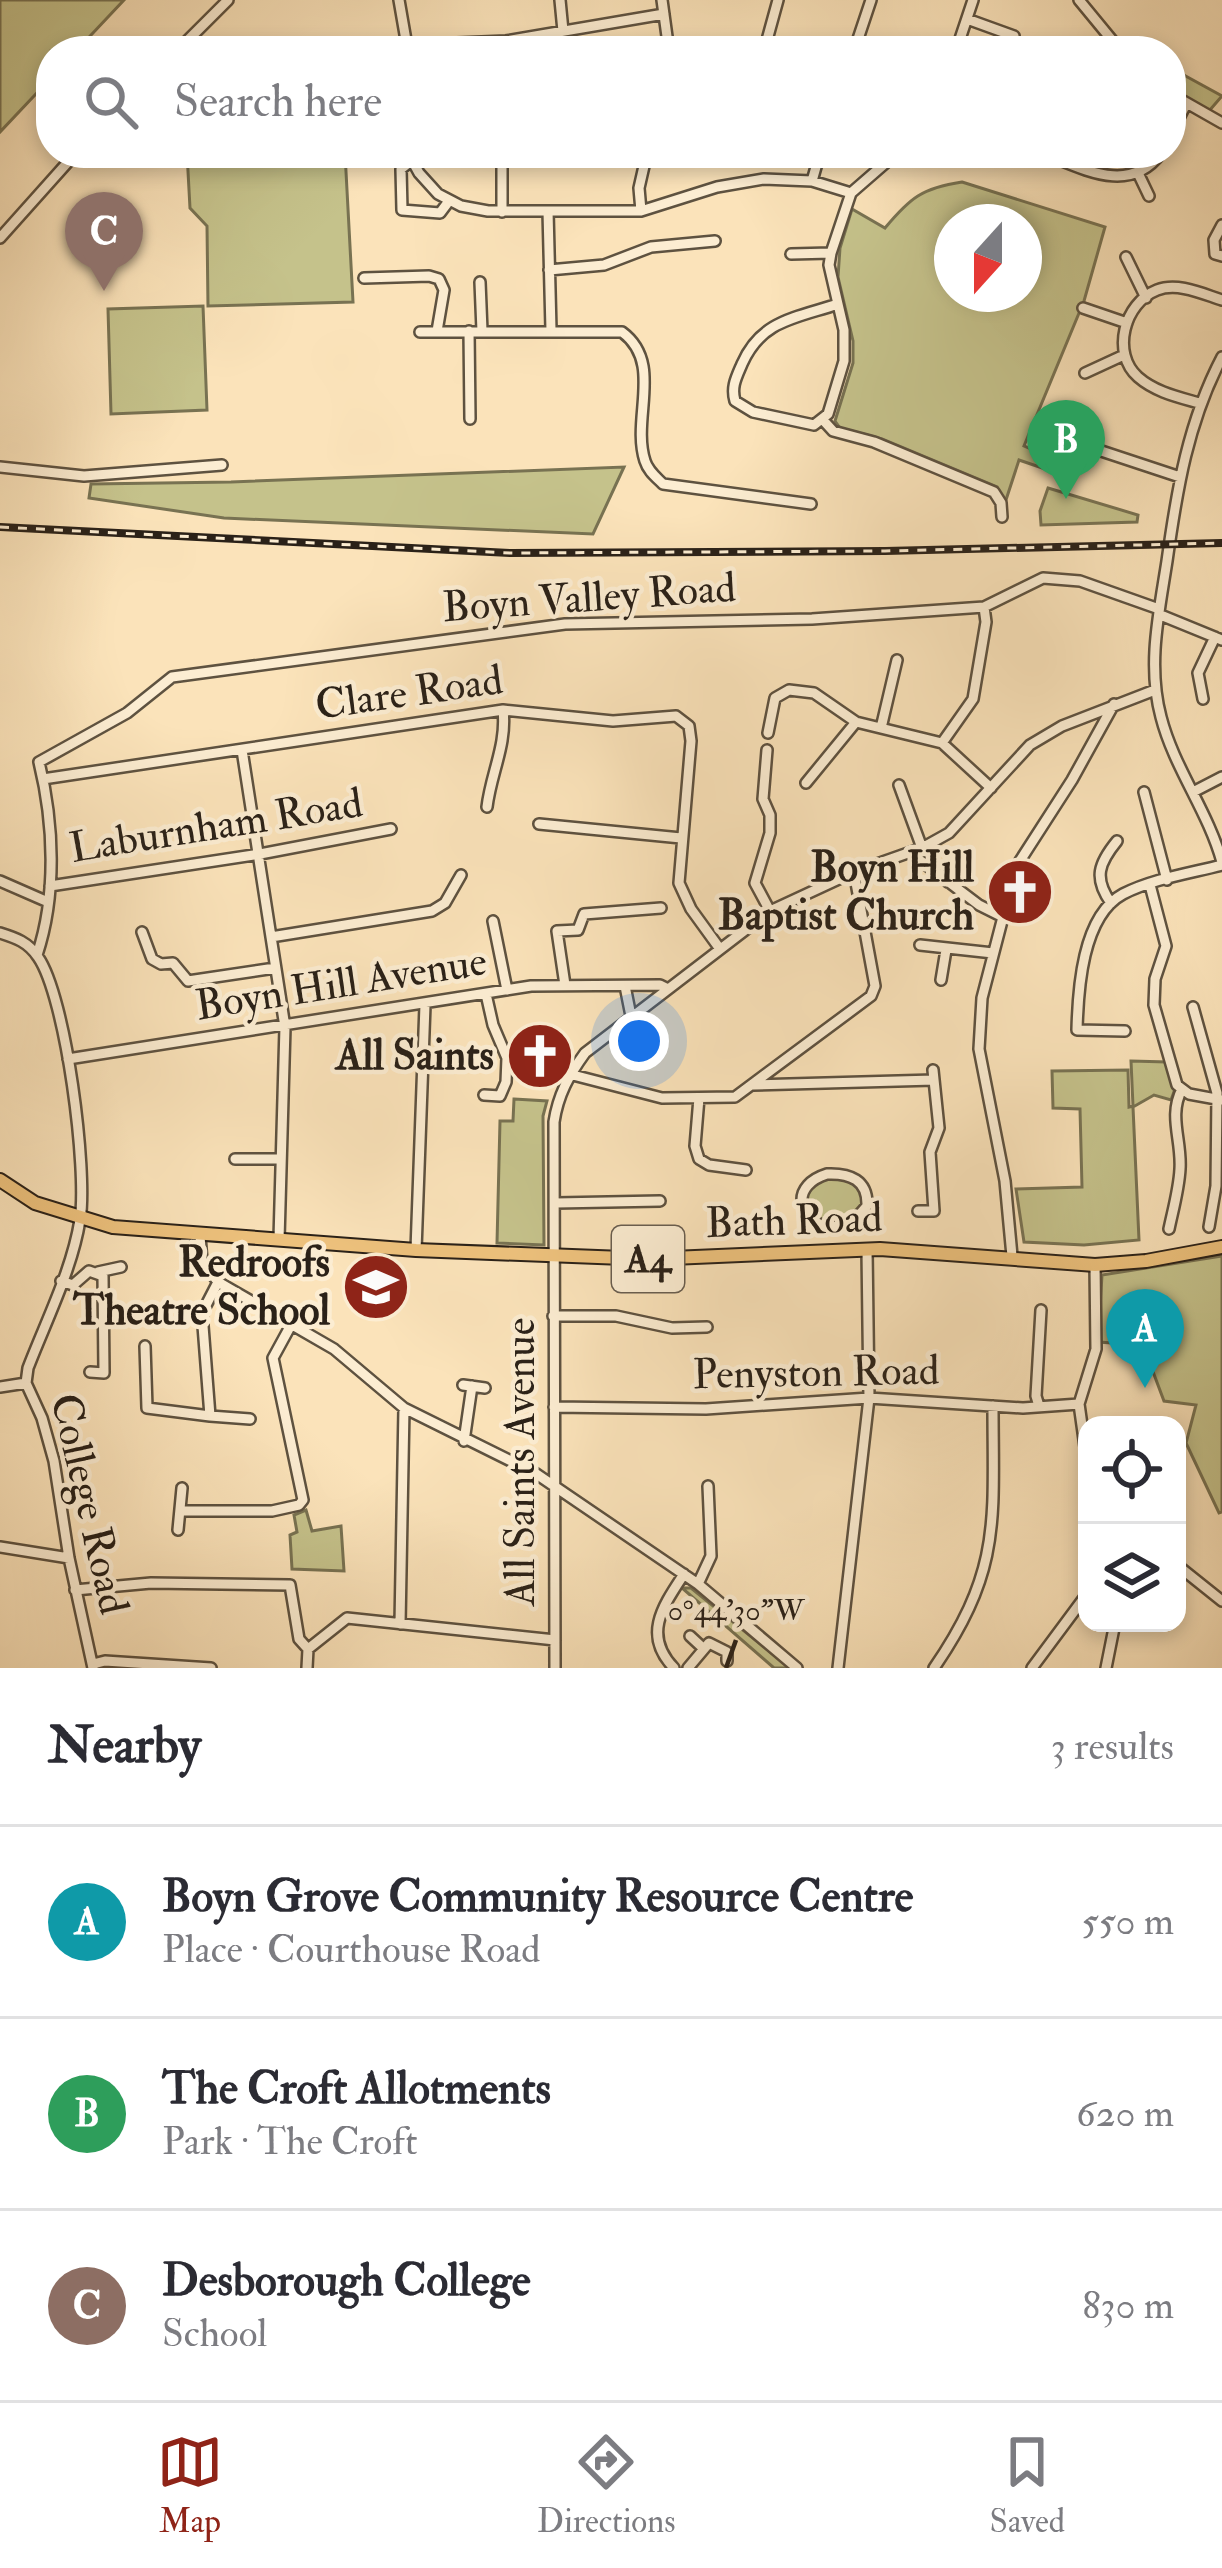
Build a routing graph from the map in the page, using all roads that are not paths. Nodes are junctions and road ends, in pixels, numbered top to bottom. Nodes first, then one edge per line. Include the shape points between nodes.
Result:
1 (228, 0) edge
2 (399, 0) edge
3 (560, 0) edge
4 (662, 0) edge
5 (778, 0) edge
6 (871, 0) edge
7 (973, 0) edge
8 (1079, 0) edge
9 (664, 14) junction
10 (967, 20) junction
11 (563, 32) junction
12 (192, 36) edge
13 (406, 36) edge
14 (535, 36) edge
15 (667, 36) edge
16 (768, 36) edge
17 (859, 36) edge
18 (961, 36) edge
19 (1014, 36) dead end
20 (1109, 36) edge
21 (1186, 104) edge
22 (1222, 123) edge
23 (63, 168) edge
24 (402, 168) edge
25 (416, 168) edge
26 (502, 168) edge
27 (644, 168) edge
28 (816, 168) edge
29 (880, 168) edge
30 (1086, 168) edge
31 (1144, 168) edge
32 (1138, 173) junction
33 (812, 181) junction
34 (851, 193) junction
35 (1149, 196) dead end
36 (449, 201) junction
37 (640, 211) junction
38 (502, 212) junction
39 (548, 212) junction
40 (1222, 225) edge
41 (0, 238) edge
42 (715, 241) dead end
43 (792, 254) dead end
44 (831, 254) junction
45 (1222, 256) edge
46 (1126, 257) dead end
47 (549, 270) junction
48 (364, 278) dead end
49 (479, 282) dead end
50 (1146, 298) junction
51 (1222, 300) edge
52 (838, 304) junction
53 (1083, 308) dead end
54 (1126, 323) junction
55 (551, 330) junction
56 (437, 331) junction
57 (469, 331) junction
58 (482, 331) junction
59 (420, 332) dead end
60 (1124, 355) junction
61 (1222, 357) edge
62 (1085, 373) dead end
63 (1199, 404) junction
64 (470, 419) dead end
65 (823, 421) junction
66 (1062, 438) dead end
67 (222, 465) dead end
68 (0, 466) edge
69 (1180, 477) junction
70 (811, 504) dead end
71 (1002, 517) dead end
72 (984, 607) junction
73 (1161, 612) junction
74 (1218, 638) edge
75 (897, 660) dead end
76 (1155, 690) junction
77 (1203, 699) dead end
78 (1114, 704) junction
79 (503, 710) junction
80 (856, 722) junction
81 (881, 728) junction
82 (768, 733) dead end
83 (942, 743) junction
84 (242, 750) junction
85 (766, 750) dead end
86 (1222, 777) edge
87 (43, 778) junction
88 (806, 783) dead end
89 (899, 785) dead end
90 (992, 788) junction
91 (1144, 792) dead end
92 (1193, 792) junction
93 (487, 807) dead end
94 (539, 824) dead end
95 (391, 829) dead end
96 (681, 838) junction
97 (1117, 841) dead end
98 (920, 853) junction
99 (260, 854) junction
100 (1222, 863) edge
101 (959, 867) dead end
102 (854, 872) junction
103 (461, 875) dead end
104 (0, 880) edge
105 (1167, 880) junction
106 (948, 882) junction
107 (1150, 885) junction
108 (50, 886) junction
109 (48, 902) junction
110 (1111, 903) junction
111 (661, 908) dead end
112 (770, 911) junction
113 (1001, 916) junction
114 (493, 921) dead end
115 (142, 932) dead end
116 (0, 933) edge
117 (272, 937) junction
118 (920, 945) dead end
119 (720, 949) junction
120 (946, 950) junction
121 (993, 953) junction
122 (37, 955) junction
123 (275, 968) junction
124 (940, 980) dead end
125 (565, 985) junction
126 (625, 986) junction
127 (668, 989) junction
128 (507, 990) junction
129 (486, 994) junction
130 (425, 1005) junction
131 (1193, 1007) dead end
132 (631, 1016) junction
133 (285, 1027) junction
134 (1125, 1031) dead end
135 (792, 1054) junction
136 (68, 1059) junction
137 (569, 1074) junction
138 (793, 1084) junction
139 (752, 1085) junction
140 (1182, 1089) junction
141 (484, 1095) dead end
142 (699, 1098) junction
143 (1219, 1099) edge
144 (279, 1159) junction
145 (235, 1160) dead end
146 (746, 1170) dead end
147 (0, 1180) edge
148 (659, 1201) dead end
149 (556, 1204) junction
150 (918, 1210) dead end
151 (80, 1219) junction
152 (1210, 1227) dead end
153 (837, 1228) junction
154 (1169, 1229) dead end
155 (200, 1236) junction
156 (279, 1239) junction
157 (1222, 1247) edge
158 (416, 1250) junction
159 (867, 1250) junction
160 (839, 1251) junction
161 (553, 1256) junction
162 (1012, 1256) junction
163 (1095, 1265) junction
164 (121, 1268) dead end
165 (98, 1272) junction
166 (61, 1281) junction
167 (218, 1282) junction
168 (1040, 1310) dead end
169 (554, 1316) junction
170 (291, 1325) junction
171 (707, 1327) dead end
172 (146, 1346) dead end
173 (90, 1372) dead end
174 (26, 1383) junction
175 (0, 1387) edge
176 (485, 1388) dead end
177 (869, 1398) junction
178 (1079, 1404) junction
179 (993, 1406) junction
180 (1039, 1406) junction
181 (554, 1407) junction
182 (404, 1408) junction
183 (210, 1416) junction
184 (1081, 1416) edge
185 (250, 1419) dead end
186 (464, 1441) junction
187 (708, 1486) dead end
188 (555, 1487) junction
189 (182, 1488) dead end
190 (180, 1511) junction
191 (219, 1512) junction
192 (219, 1529) dead end
193 (178, 1530) dead end
194 (0, 1547) edge
195 (69, 1558) junction
196 (1186, 1570) edge
197 (684, 1574) junction
198 (698, 1584) junction
199 (75, 1590) junction
200 (1222, 1601) edge
201 (1078, 1606) edge
202 (400, 1624) junction
203 (1113, 1632) edge
204 (690, 1636) dead end
205 (555, 1640) junction
206 (309, 1647) junction
207 (704, 1648) junction
208 (727, 1660) dead end
209 (93, 1666) edge
210 (211, 1668) edge
211 (307, 1668) edge
212 (555, 1668) edge
213 (674, 1668) edge
214 (688, 1668) edge
215 (797, 1668) edge
216 (838, 1668) edge
217 (934, 1668) edge
218 (1033, 1668) edge
219 (1106, 1668) edge

1 - 12 street
2 - 13 street
3 - 11 street
4 - 9 street
5 - 16 street
6 - 17 street
7 - 10 street
8 - 20 street
9 - 11 street
9 - 15 street
10 - 18 street
10 - 19 street
11 - 14 street
21 - 22 street
23 - 41 street
24 - 36 street via 402,210 440,213
25 - 36 street
26 - 38 street
27 - 37 street
28 - 33 street
29 - 34 street
30 - 32 street via 1112,177
31 - 32 street
32 - 35 street
33 - 34 street
33 - 37 street via 743,181
34 - 44 street
36 - 38 street
37 - 39 street
38 - 39 street
39 - 47 street
40 - 45 street via 1214,240
42 - 47 street
43 - 44 street
44 - 52 street
46 - 50 street
47 - 55 street
48 - 56 street via 439,279
49 - 58 street
50 - 51 street via 1184,288
50 - 54 street
52 - 65 street via 844,361
52 - 65 street via 760,333 733,385 744,409
53 - 54 street
54 - 60 street
55 - 58 street
55 - 70 street via 622,332 637,343 644,458 663,484
56 - 57 street
56 - 59 street
57 - 58 street
57 - 64 street
60 - 62 street
60 - 63 street via 1141,380
61 - 63 street
63 - 69 street
65 - 71 street via 994,492
66 - 69 street
67 - 68 street via 84,476
69 - 73 street
72 - 73 street, Boyn Valley Road via 1043,578 1080,581
72 - 83 street via 973,699
72 - 87 street, Boyn Valley Road via 812,620 565,624 172,677 40,762
73 - 74 street, Boyn Valley Road
73 - 76 street
74 - 77 street via 1198,673
75 - 81 street
76 - 78 street
76 - 92 street
78 - 90 street via 1030,745
78 - 113 street via 1025,850
79 - 84 street, Clare Road
79 - 93 street
79 - 96 street, Clare Road via 682,720 691,740
80 - 81 street
80 - 82 street via 814,693 789,690 771,706
80 - 88 street
81 - 83 street
83 - 90 street
84 - 87 street, Clare Road
84 - 99 street
85 - 112 street via 770,833 755,883
86 - 92 street
87 - 108 street
89 - 98 street
90 - 98 street
91 - 105 street
92 - 100 street
94 - 96 street
95 - 99 street, Laburnham Road
96 - 119 street, Clare Road via 679,883
97 - 110 street via 1098,872
98 - 102 street
98 - 106 street
99 - 108 street, Laburnham Road
99 - 117 street
100 - 105 street
101 - 106 street
102 - 112 street
102 - 135 street via 875,986
103 - 117 street via 432,911
104 - 109 street
105 - 107 street
106 - 113 street
107 - 110 street
107 - 140 street via 1166,946 1154,1005
108 - 109 street
109 - 122 street
110 - 134 street via 1080,975 1077,1030
111 - 125 street via 584,914 578,930 557,932
112 - 119 street
113 - 121 street
114 - 128 street
115 - 123 street via 152,959 173,962 184,982
116 - 122 street
117 - 123 street
118 - 120 street
119 - 127 street
120 - 121 street
120 - 124 street
121 - 162 street via 979,1049
122 - 136 street, College Road
123 - 133 street
125 - 126 street, Boyn Hill Avenue
125 - 128 street, Boyn Hill Avenue
126 - 127 street, Boyn Hill Avenue
126 - 132 street
127 - 132 street
128 - 129 street, Boyn Hill Avenue
129 - 130 street, Boyn Hill Avenue
129 - 141 street via 508,1070 500,1096
130 - 133 street, Boyn Hill Avenue
130 - 158 street
131 - 143 street
132 - 137 street
133 - 136 street, Boyn Hill Avenue
133 - 144 street
135 - 138 street
135 - 139 street
136 - 151 street, College Road
137 - 142 street via 637,1094
137 - 149 street, All Saints Avenue via 554,1122
138 - 139 street
138 - 150 street via 933,1075 934,1210
139 - 142 street via 735,1097
140 - 143 street
140 - 154 street
142 - 146 street via 696,1163
143 - 152 street
144 - 145 street
144 - 156 street
147 - 151 main road, A4
148 - 149 street
149 - 161 street, All Saints Avenue
151 - 155 main road, Bath Road / A4
151 - 166 street, College Road
153 - 153 street via 863,1214 867,1193 853,1177 827,1174 808,1184 800,1203 814,1222
153 - 160 street
155 - 156 main road, Bath Road / A4
155 - 167 street via 202,1261
156 - 158 main road, Bath Road / A4
157 - 163 main road, Bath Road / A4
158 - 161 main road, Bath Road / A4
159 - 160 main road, Bath Road / A4
159 - 162 main road, Bath Road / A4
159 - 177 street
160 - 161 main road, Bath Road / A4
161 - 169 street, All Saints Avenue
162 - 163 main road, Bath Road / A4
163 - 178 street via 1096,1349
164 - 165 street
165 - 166 street via 73,1285
165 - 173 street via 104,1372
166 - 174 street, College Road
167 - 170 street
167 - 183 street via 202,1312
168 - 180 street
169 - 171 street
169 - 181 street, All Saints Avenue
170 - 182 street via 334,1349
170 - 191 street via 273,1358 303,1500 272,1511
172 - 183 street via 147,1408
174 - 175 street
174 - 195 street, College Road via 54,1461
176 - 186 street via 468,1385
177 - 179 street, Penyston Road
177 - 181 street, Penyston Road via 706,1409
177 - 216 street
178 - 180 street, Penyston Road
178 - 184 street
179 - 180 street, Penyston Road
179 - 217 street via 989,1553 967,1618
181 - 188 street, All Saints Avenue
182 - 186 street
182 - 202 street
183 - 185 street
186 - 188 street
187 - 198 street via 711,1556
188 - 197 street
188 - 205 street, All Saints Avenue
189 - 190 street
190 - 191 street
190 - 193 street
191 - 192 street
194 - 195 street
195 - 199 street, College Road
196 - 200 street via 1213,1585
197 - 198 street
197 - 213 street via 656,1626 657,1645
198 - 215 street
199 - 206 street via 290,1586 299,1640
199 - 209 street, College Road
201 - 218 street
202 - 205 street
202 - 206 street via 345,1618
203 - 219 street
204 - 207 street
205 - 212 street, All Saints Avenue
206 - 211 street
207 - 208 street via 718,1645
207 - 214 street
209 - 210 street

